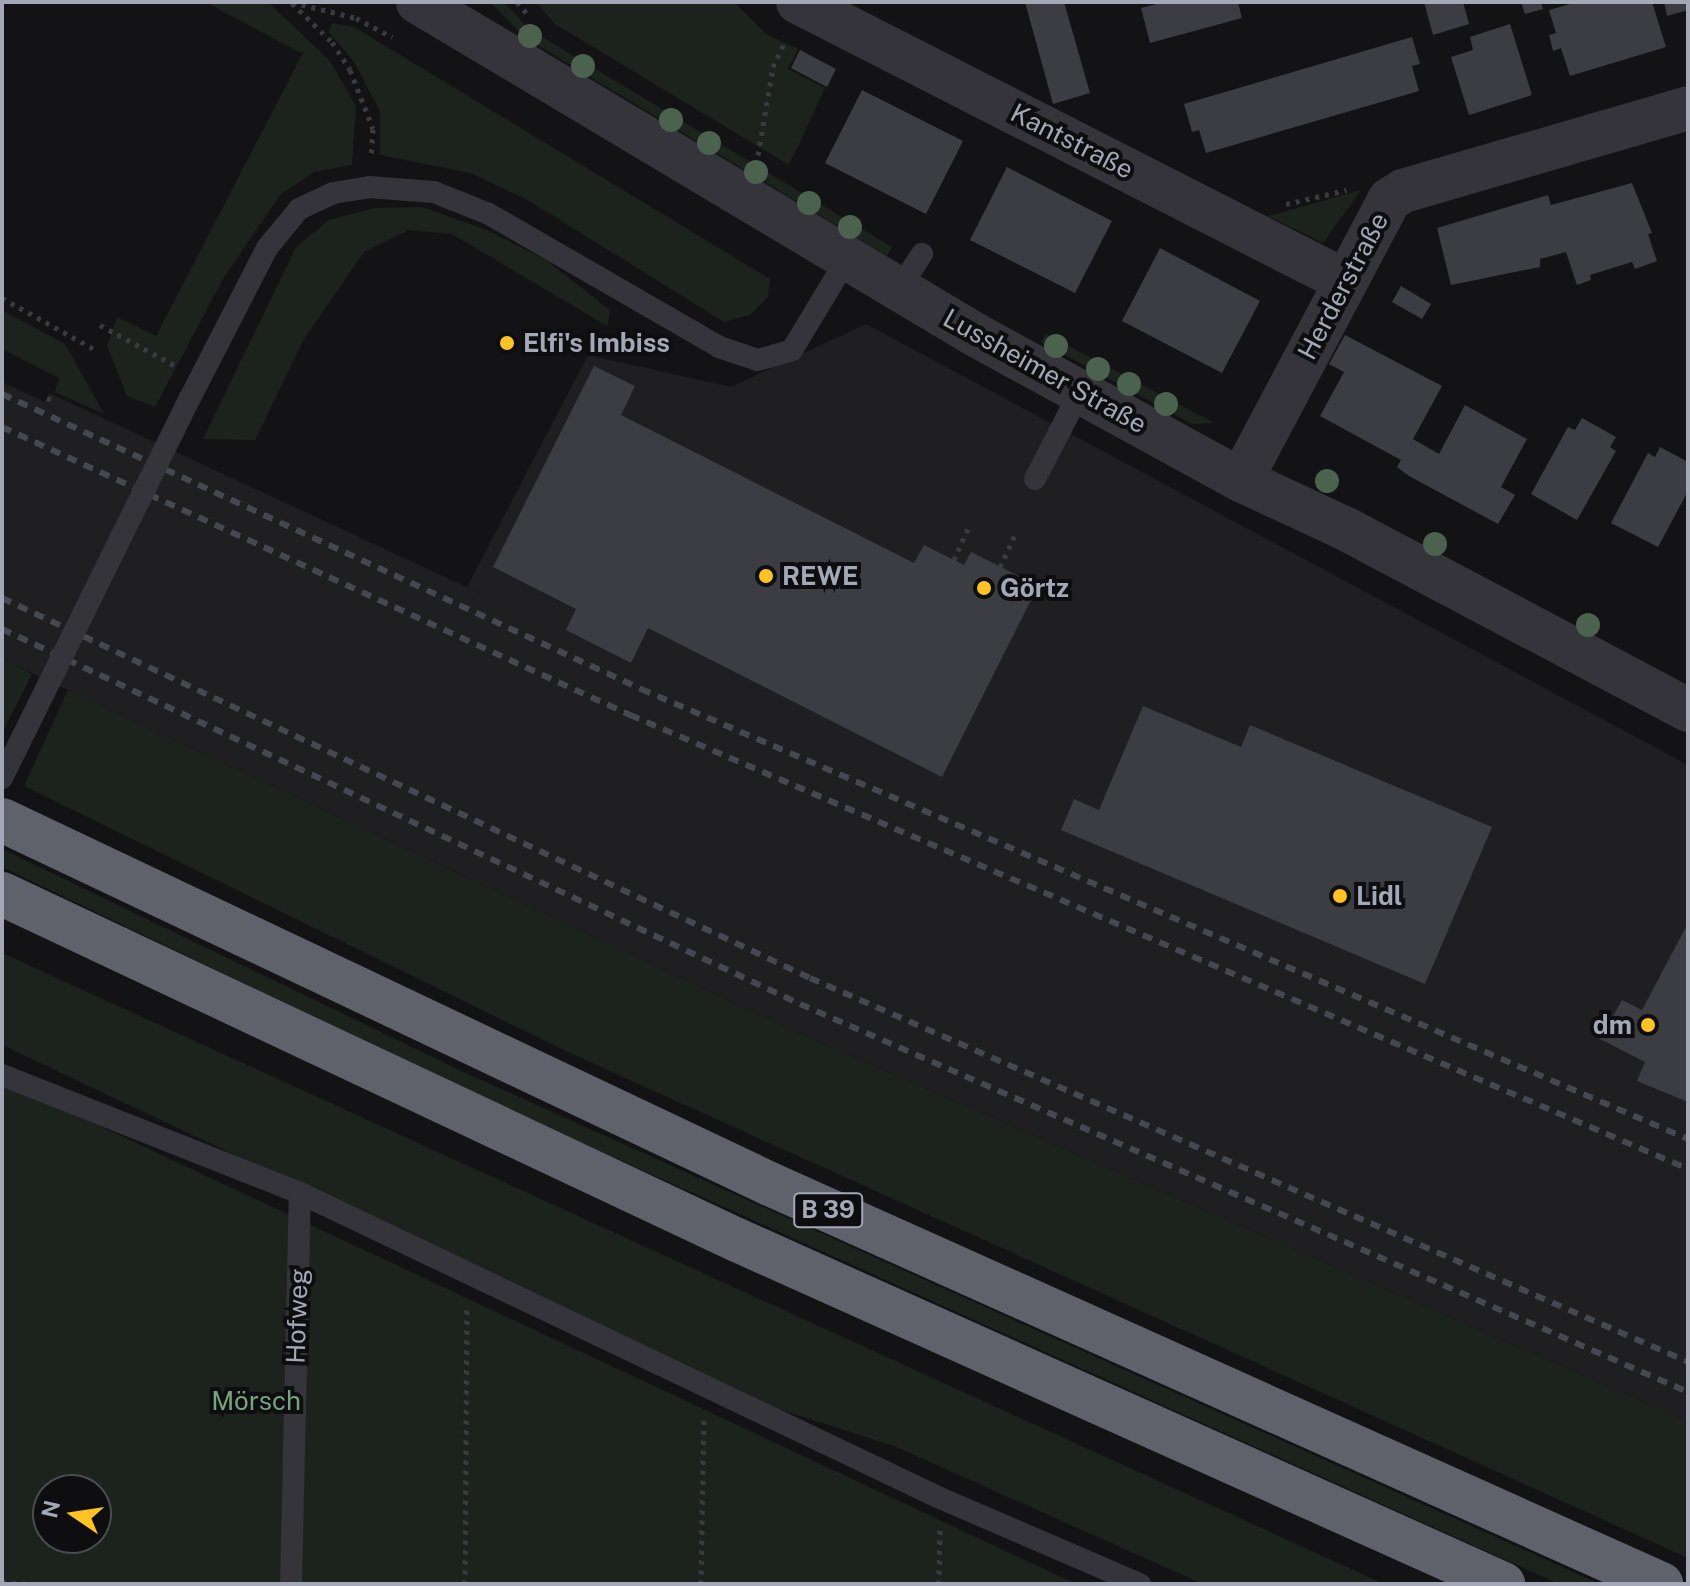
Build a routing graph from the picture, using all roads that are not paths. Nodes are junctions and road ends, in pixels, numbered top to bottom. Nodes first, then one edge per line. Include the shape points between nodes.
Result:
1 (418, 2) edge
2 (800, 3) edge
3 (1688, 108) edge
4 (847, 259) junction
5 (1345, 281) junction
6 (1081, 390) junction
7 (1035, 479) dead end
8 (1241, 480) junction
9 (1688, 710) edge
10 (2, 778) edge
11 (2, 820) edge
12 (2, 894) edge
13 (2, 1075) edge
14 (300, 1193) junction
15 (291, 1584) edge
16 (1140, 1584) edge
17 (1503, 1584) edge
18 (1661, 1584) edge

1 - 4 street, Lussheimer Straße
2 - 5 street, Kantstraße
3 - 5 street, Herderstraße via 1403,191 1378,214
4 - 6 street, Lussheimer Straße via 910,271
4 - 10 lane, bridge via 792,350 758,360 719,347 489,214 434,192 369,187 333,193 299,209 267,248
5 - 8 street, Herderstraße
6 - 7 lane
6 - 8 street, Lussheimer Straße
8 - 9 street, Lussheimer Straße via 1348,530
11 - 18 highway, B 39 via 770,1184
12 - 17 highway, B 39 via 737,1240
13 - 14 lane
14 - 15 lane, Hofweg
14 - 16 lane via 940,1498

